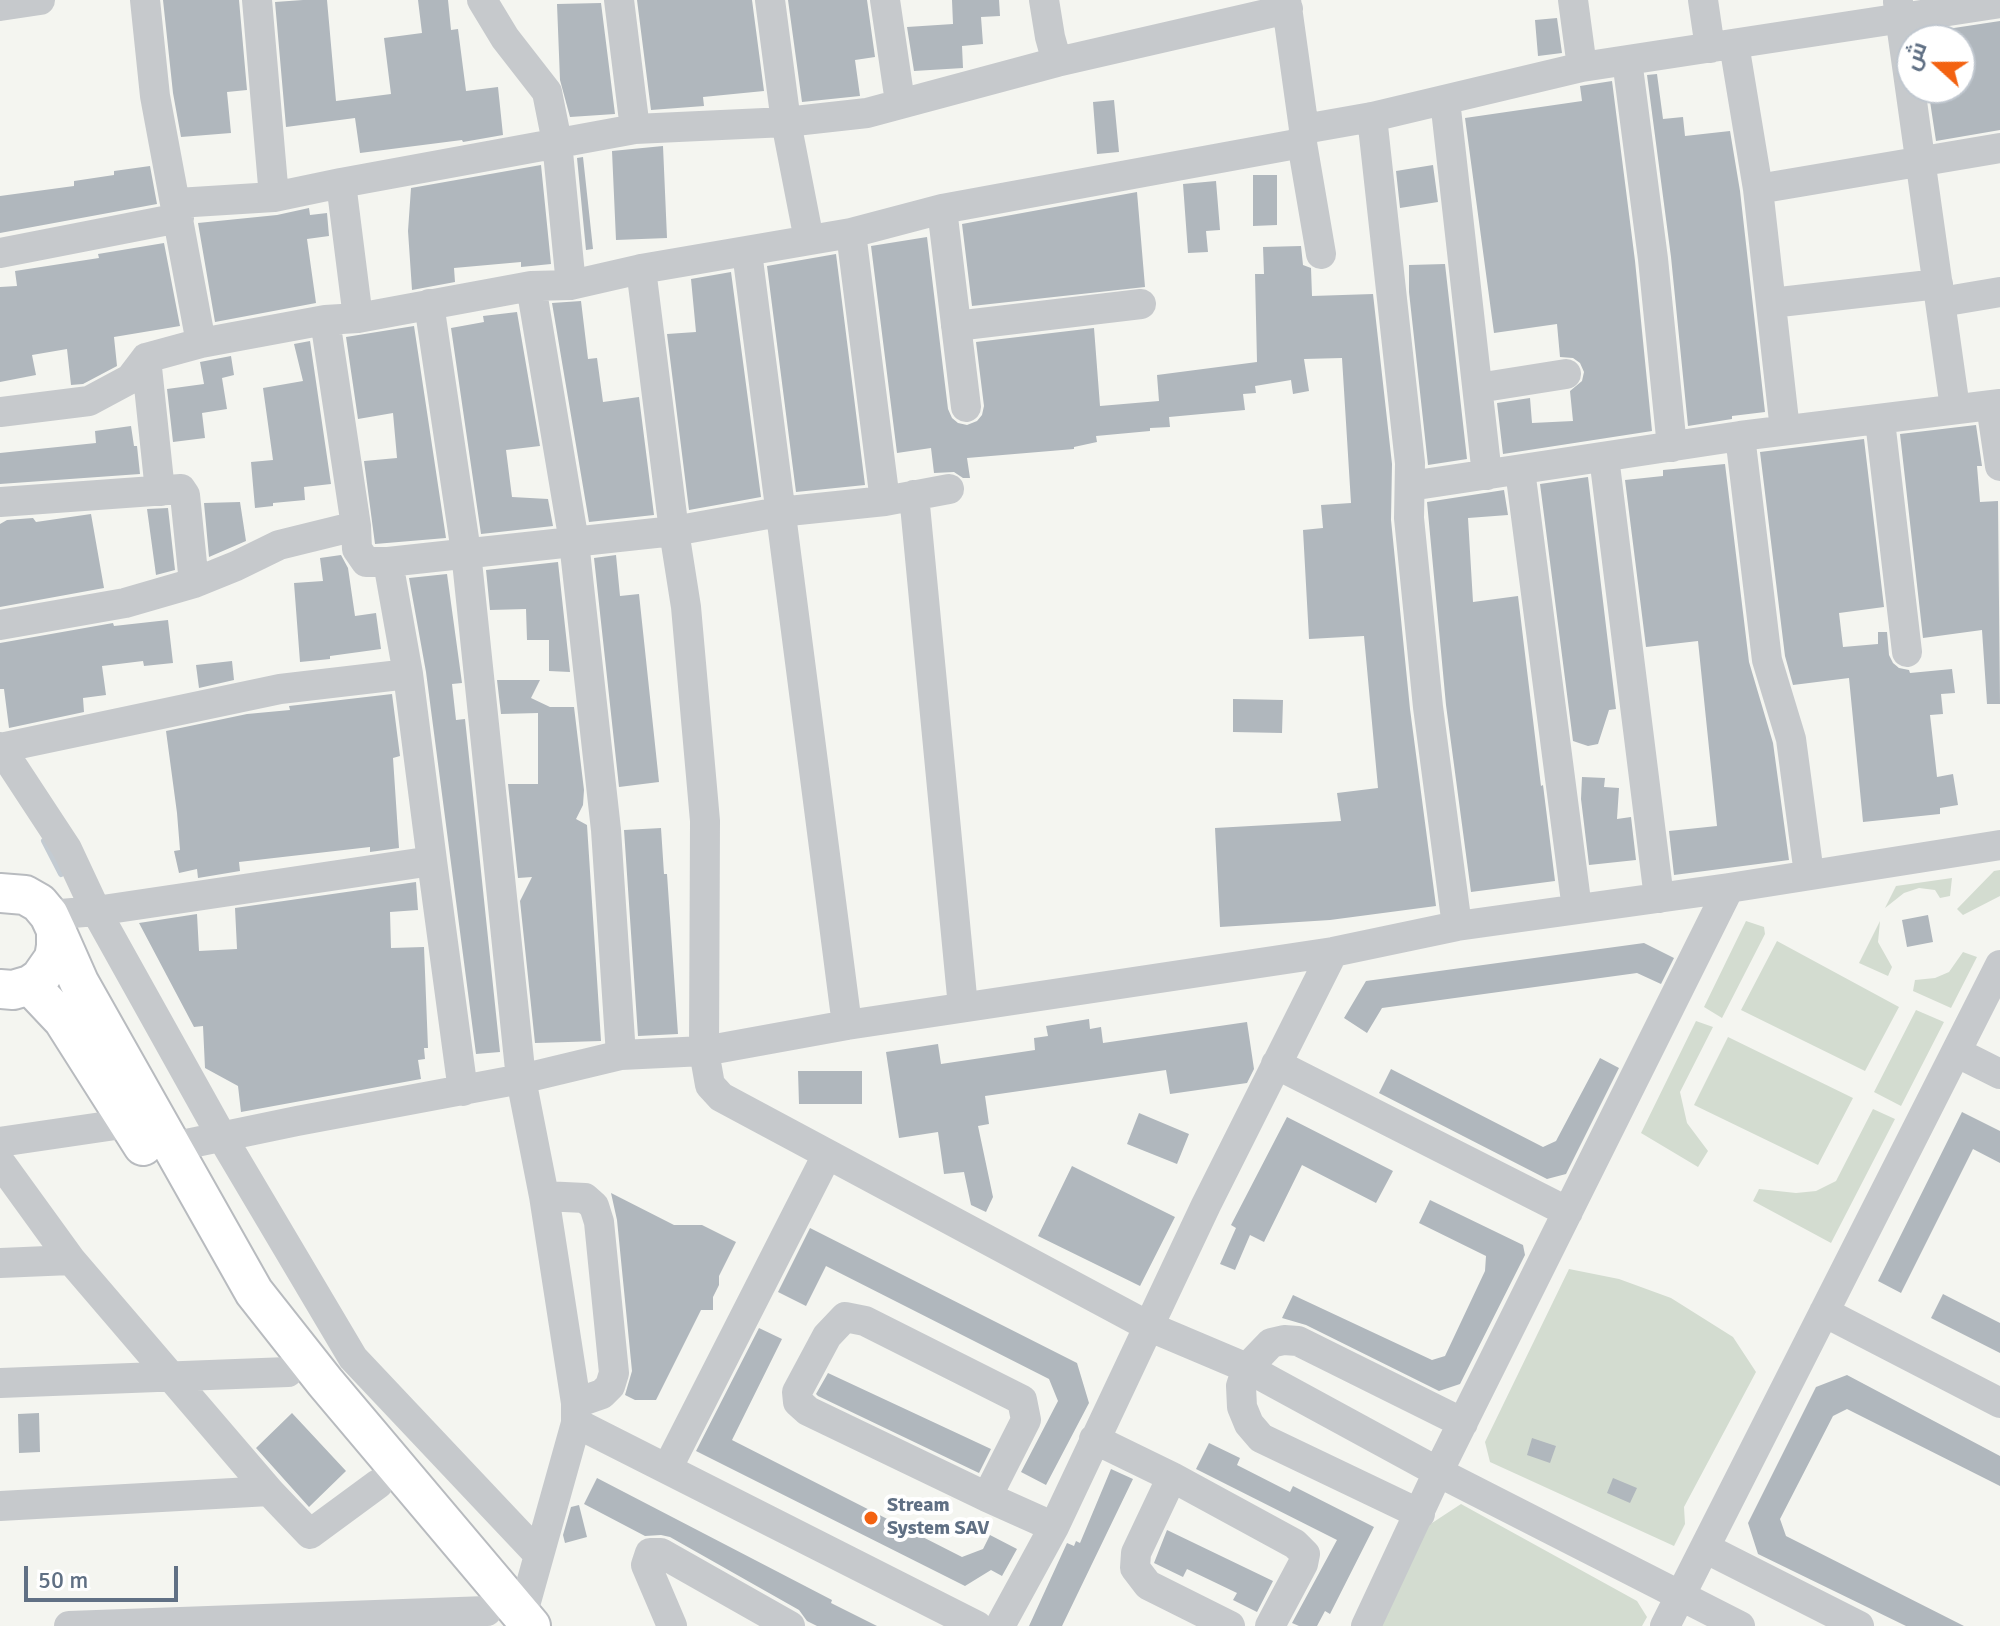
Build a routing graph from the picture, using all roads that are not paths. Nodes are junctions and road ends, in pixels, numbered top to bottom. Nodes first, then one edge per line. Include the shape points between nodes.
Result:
1 (40, 0) edge
2 (145, 0) edge
3 (257, 0) edge
4 (482, 0) edge
5 (619, 0) edge
6 (770, 0) edge
7 (885, 0) edge
8 (1044, 0) edge
9 (1573, 0) edge
10 (1703, 0) edge
11 (2000, 3) edge
12 (1287, 4) edge
13 (0, 6) edge
14 (1899, 10) edge
15 (1722, 46) junction
16 (1627, 60) junction
17 (1057, 62) junction
18 (1582, 67) junction
19 (1445, 100) junction
20 (900, 102) junction
21 (1372, 117) junction
22 (786, 122) junction
23 (635, 129) junction
24 (1303, 136) junction
25 (557, 142) junction
26 (2000, 148) edge
27 (1921, 161) junction
28 (341, 183) junction
29 (1758, 189) junction
30 (274, 197) junction
31 (942, 209) junction
32 (178, 210) junction
33 (851, 233) junction
34 (809, 240) junction
35 (747, 252) junction
36 (0, 253) edge
37 (1321, 254) dead end
38 (641, 269) junction
39 (571, 285) junction
40 (531, 286) junction
41 (2000, 292) edge
42 (1940, 293) junction
43 (1771, 303) junction
44 (429, 304) junction
45 (1141, 304) dead end
46 (358, 318) junction
47 (325, 320) junction
48 (956, 326) junction
49 (201, 343) junction
50 (146, 358) junction
51 (1566, 374) dead end
52 (1478, 388) junction
53 (1996, 405) edge
54 (966, 407) dead end
55 (1955, 408) junction
56 (0, 412) edge
57 (1880, 421) junction
58 (1785, 430) junction
59 (1740, 436) junction
60 (1672, 447) junction
61 (1604, 457) junction
62 (2000, 466) edge
63 (1520, 470) junction
64 (1487, 475) junction
65 (1410, 486) junction
66 (949, 489) dead end
67 (160, 491) junction
68 (914, 495) junction
69 (885, 501) junction
70 (0, 502) edge
71 (779, 512) junction
72 (356, 526) junction
73 (674, 531) junction
74 (574, 542) junction
75 (466, 552) junction
76 (388, 562) junction
77 (194, 583) junction
78 (0, 625) edge
79 (1907, 652) dead end
80 (408, 674) junction
81 (0, 748) edge
82 (2000, 845) edge
83 (432, 861) junction
84 (1809, 874) junction
85 (1729, 888) junction
86 (0, 893) edge
87 (1659, 898) junction
88 (1577, 909) junction
89 (96, 911) junction
90 (52, 923) junction
91 (1457, 926) junction
92 (1333, 952) junction
93 (2000, 965) edge
94 (15, 987) edge
95 (963, 1007) junction
96 (847, 1025) junction
97 (704, 1051) junction
98 (1956, 1052) junction
99 (621, 1055) junction
100 (1276, 1064) junction
101 (2000, 1074) edge
102 (521, 1079) junction
103 (463, 1091) junction
104 (129, 1123) junction
105 (222, 1137) junction
106 (0, 1142) edge
107 (172, 1147) junction
108 (827, 1155) junction
109 (0, 1162) edge
110 (544, 1196) junction
111 (1568, 1212) junction
112 (71, 1260) junction
113 (0, 1263) edge
114 (1824, 1312) junction
115 (1150, 1327) junction
116 (1247, 1368) junction
117 (172, 1377) junction
118 (318, 1377) junction
119 (0, 1383) edge
120 (2000, 1403) edge
121 (576, 1413) junction
122 (1463, 1423) junction
123 (1094, 1439) junction
124 (667, 1469) junction
125 (1438, 1472) junction
126 (1172, 1477) junction
127 (378, 1484) junction
128 (269, 1491) junction
129 (987, 1497) junction
130 (0, 1506) edge
131 (1420, 1514) junction
132 (1054, 1527) junction
133 (1705, 1548) junction
134 (539, 1555) junction
135 (1680, 1596) junction
136 (510, 1620) edge
137 (771, 1621) edge
138 (1216, 1623) edge
139 (141, 1625) edge
140 (69, 1626) edge
141 (672, 1626) edge
142 (977, 1626) edge
143 (1000, 1626) edge
144 (1270, 1626) edge
145 (1366, 1626) edge
146 (1665, 1626) edge
147 (1740, 1626) edge
148 (1859, 1626) edge

1 - 13 street
2 - 32 street via 155,96
3 - 30 street
4 - 25 street via 547,92
5 - 23 street
6 - 22 street
7 - 20 street
8 - 17 street
9 - 18 street
10 - 15 street
11 - 14 street
12 - 17 street
12 - 24 street
14 - 15 street
14 - 27 street
15 - 16 street
15 - 29 street
16 - 18 street
16 - 60 street
17 - 20 street
18 - 19 street
19 - 21 street
19 - 52 street
20 - 22 street via 867,113
21 - 24 street
21 - 65 street
22 - 23 street
22 - 34 street
23 - 25 street
24 - 31 street
24 - 37 street
25 - 28 street
25 - 39 street
26 - 27 street
27 - 29 street
27 - 42 street
28 - 30 street
28 - 46 street
29 - 43 street
30 - 32 street
31 - 33 street
31 - 48 street
32 - 36 street
32 - 49 street
33 - 34 street
33 - 69 street
34 - 35 street
35 - 38 street
35 - 71 street
38 - 39 street
38 - 73 street
39 - 40 street
40 - 44 street
40 - 74 street
41 - 42 street
42 - 43 street
42 - 55 street
43 - 58 street
44 - 46 street
44 - 75 street
45 - 48 street
46 - 47 street
47 - 49 street
47 - 72 street
48 - 54 street
49 - 50 street
50 - 56 street via 130,379 89,401
50 - 67 street
51 - 52 street
52 - 64 street
53 - 55 street
53 - 62 street
55 - 57 street
57 - 58 street
57 - 79 street
58 - 59 street
59 - 60 street
59 - 84 street via 1767,660 1791,739
60 - 61 street
61 - 63 street
61 - 87 street
63 - 64 street
63 - 88 street
64 - 65 street
65 - 91 street via 1428,707
66 - 68 street
67 - 70 street
67 - 77 street via 181,489 185,495
68 - 69 street
68 - 95 street
69 - 71 street
71 - 73 street
71 - 96 street
72 - 76 street via 357,549 366,562
72 - 77 street via 279,545
73 - 74 street
73 - 97 street via 705,821
74 - 75 street
74 - 99 street via 606,830
75 - 76 street
75 - 102 street
76 - 80 street
77 - 78 street via 125,603
80 - 81 street via 280,689
80 - 83 street
81 - 89 street via 67,849
82 - 84 street
83 - 89 street
83 - 103 street
84 - 85 street
85 - 87 street
85 - 111 street
86 - 90 main road via 25,895 39,903
87 - 88 street
88 - 91 street
89 - 90 street
89 - 105 street
90 - 94 main road via 54,958 40,978
90 - 107 main road via 79,982
91 - 92 street
92 - 95 street
92 - 100 street
93 - 98 street
94 - 104 main road via 63,1020
95 - 96 street
96 - 97 street
97 - 99 street
97 - 108 street via 710,1085 721,1097
98 - 101 street
98 - 114 street
99 - 102 street
100 - 111 street
100 - 115 street
102 - 103 street
102 - 110 street
103 - 105 street
104 - 106 street
104 - 118 main road via 216,1277
105 - 107 street
105 - 118 street
107 - 118 main road via 254,1292
108 - 115 street
108 - 124 street
109 - 112 street
110 - 121 street
110 - 121 street via 585,1198 599,1222 614,1373 610,1386
111 - 122 street
112 - 113 street
112 - 117 street
114 - 120 street
114 - 133 street
115 - 116 street
115 - 123 street
116 - 122 street via 1271,1343 1298,1341
116 - 125 street
116 - 131 street via 1242,1407 1261,1438
117 - 118 street
117 - 119 street
117 - 128 street
118 - 127 main road
118 - 134 street
118 - 136 main road
121 - 124 street
121 - 134 street
122 - 125 street
123 - 126 street
123 - 132 street
124 - 142 street
125 - 131 street
125 - 135 street
126 - 138 street via 1136,1553 1135,1568 1148,1585
126 - 144 street via 1305,1554
127 - 128 street via 310,1534
127 - 136 main road
128 - 130 street
129 - 129 street via 1026,1420 1022,1400 865,1321 845,1317 827,1336 797,1392 798,1402
129 - 132 street
131 - 145 street
132 - 143 street
133 - 135 street
133 - 148 street
134 - 136 street
135 - 146 street
135 - 147 street
136 - 139 street
137 - 141 street via 661,1553 650,1553 646,1565
139 - 140 street

